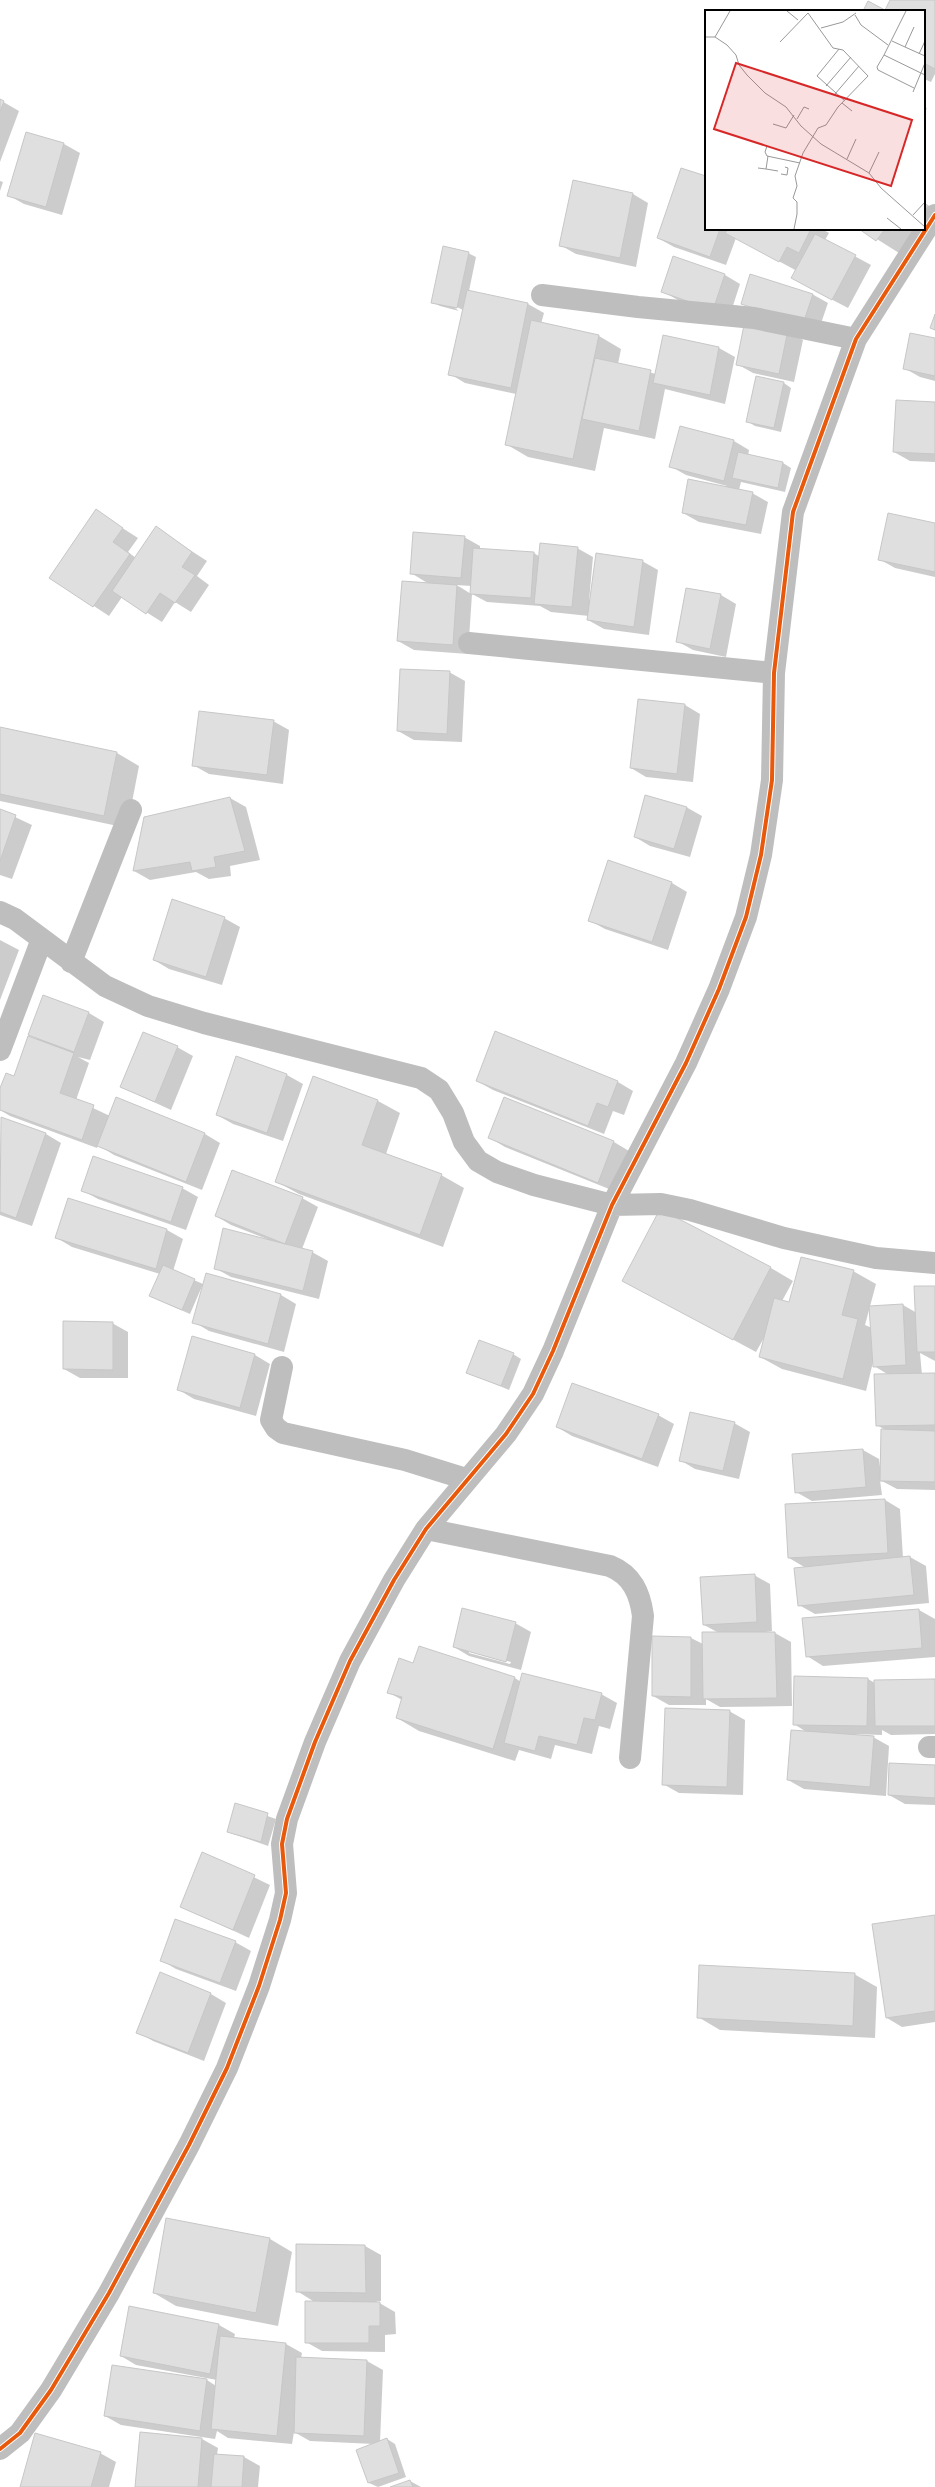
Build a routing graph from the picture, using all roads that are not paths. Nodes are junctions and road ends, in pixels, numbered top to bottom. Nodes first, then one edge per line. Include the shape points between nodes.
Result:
1 (935, 215) edge
2 (542, 295) dead end
3 (856, 339) junction
4 (469, 643) dead end
5 (774, 673) junction
6 (131, 810) dead end
7 (0, 912) edge
8 (42, 939) junction
9 (71, 962) junction
10 (0, 1050) edge
11 (612, 1205) junction
12 (935, 1262) edge
13 (282, 1367) dead end
14 (466, 1480) junction
15 (426, 1529) junction
16 (630, 1758) dead end
17 (0, 2449) edge

1 - 3 street
2 - 3 street via 754,318
3 - 5 street via 793,512
4 - 5 street
5 - 11 street via 772,780 761,855 746,918 719,989 686,1063
6 - 9 street
7 - 8 street
8 - 9 street
8 - 10 street
9 - 11 street via 106,986 148,1006 204,1023 421,1078 439,1090 454,1113 464,1142 478,1161 497,1172 534,1186
11 - 12 street via 661,1204 784,1238 861,1255
11 - 14 street via 554,1351 533,1394 506,1434
13 - 14 street via 271,1420 283,1433 405,1460
14 - 15 street
15 - 16 street via 610,1566 621,1570 630,1580 641,1602 643,1616
15 - 17 street via 394,1580 350,1661 315,1742 287,1819 282,1844 286,1893 280,1920 259,1986 227,2068 189,2146 110,2293 51,2390 20,2433

